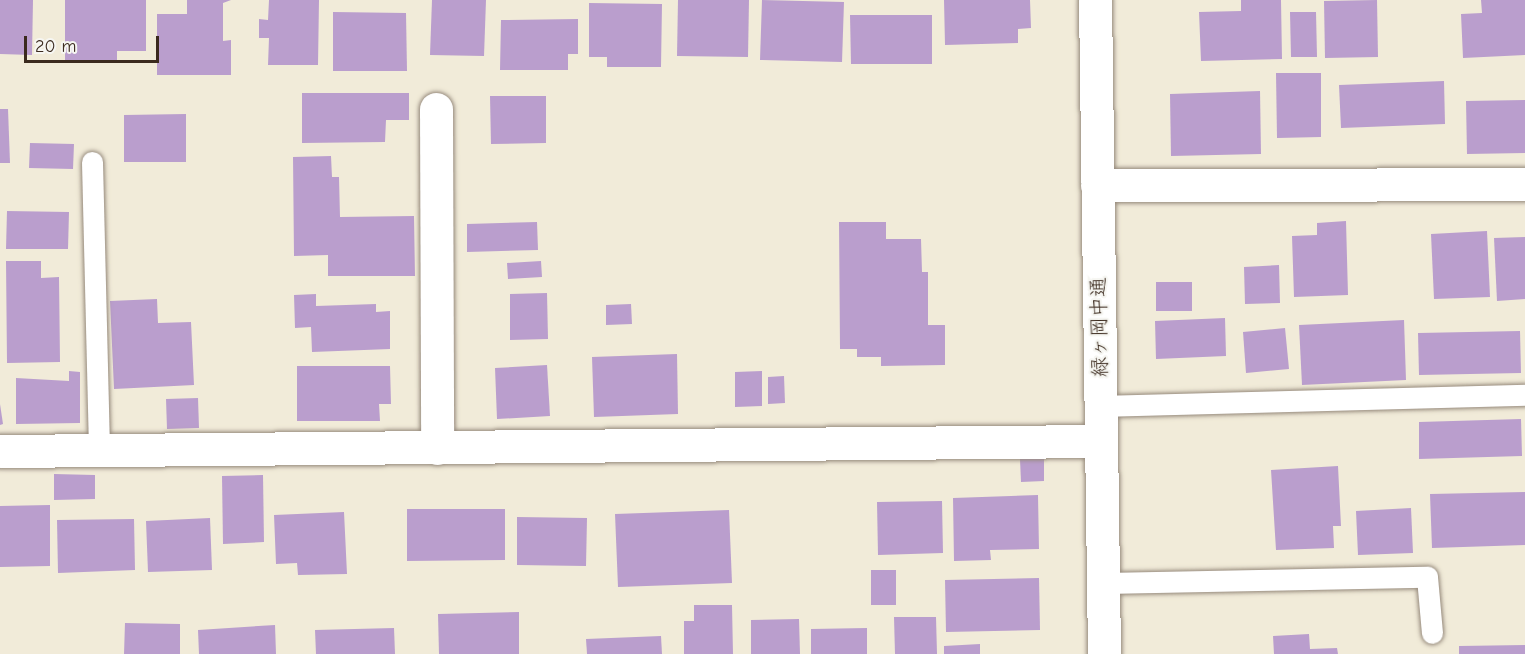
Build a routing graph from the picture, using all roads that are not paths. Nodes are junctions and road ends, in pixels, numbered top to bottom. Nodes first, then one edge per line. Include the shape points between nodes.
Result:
1 (1095, 0) edge
2 (436, 109) dead end
3 (92, 162) dead end
4 (1097, 184) junction
5 (1525, 184) edge
6 (1525, 395) edge
7 (1100, 406) junction
8 (1101, 441) junction
9 (436, 448) junction
10 (99, 449) junction
11 (0, 451) edge
12 (1102, 583) junction
13 (1432, 633) dead end
14 (1104, 654) edge

1 - 4 street, 緑ヶ岡中通
2 - 9 street
3 - 10 lane
4 - 5 street
4 - 7 street, 緑ヶ岡中通
6 - 7 lane
7 - 8 street, 緑ヶ岡中通
8 - 9 street
8 - 12 street, 緑ヶ岡中通
9 - 10 street
10 - 11 street
12 - 13 lane via 1427,577
12 - 14 street, 緑ヶ岡中通

